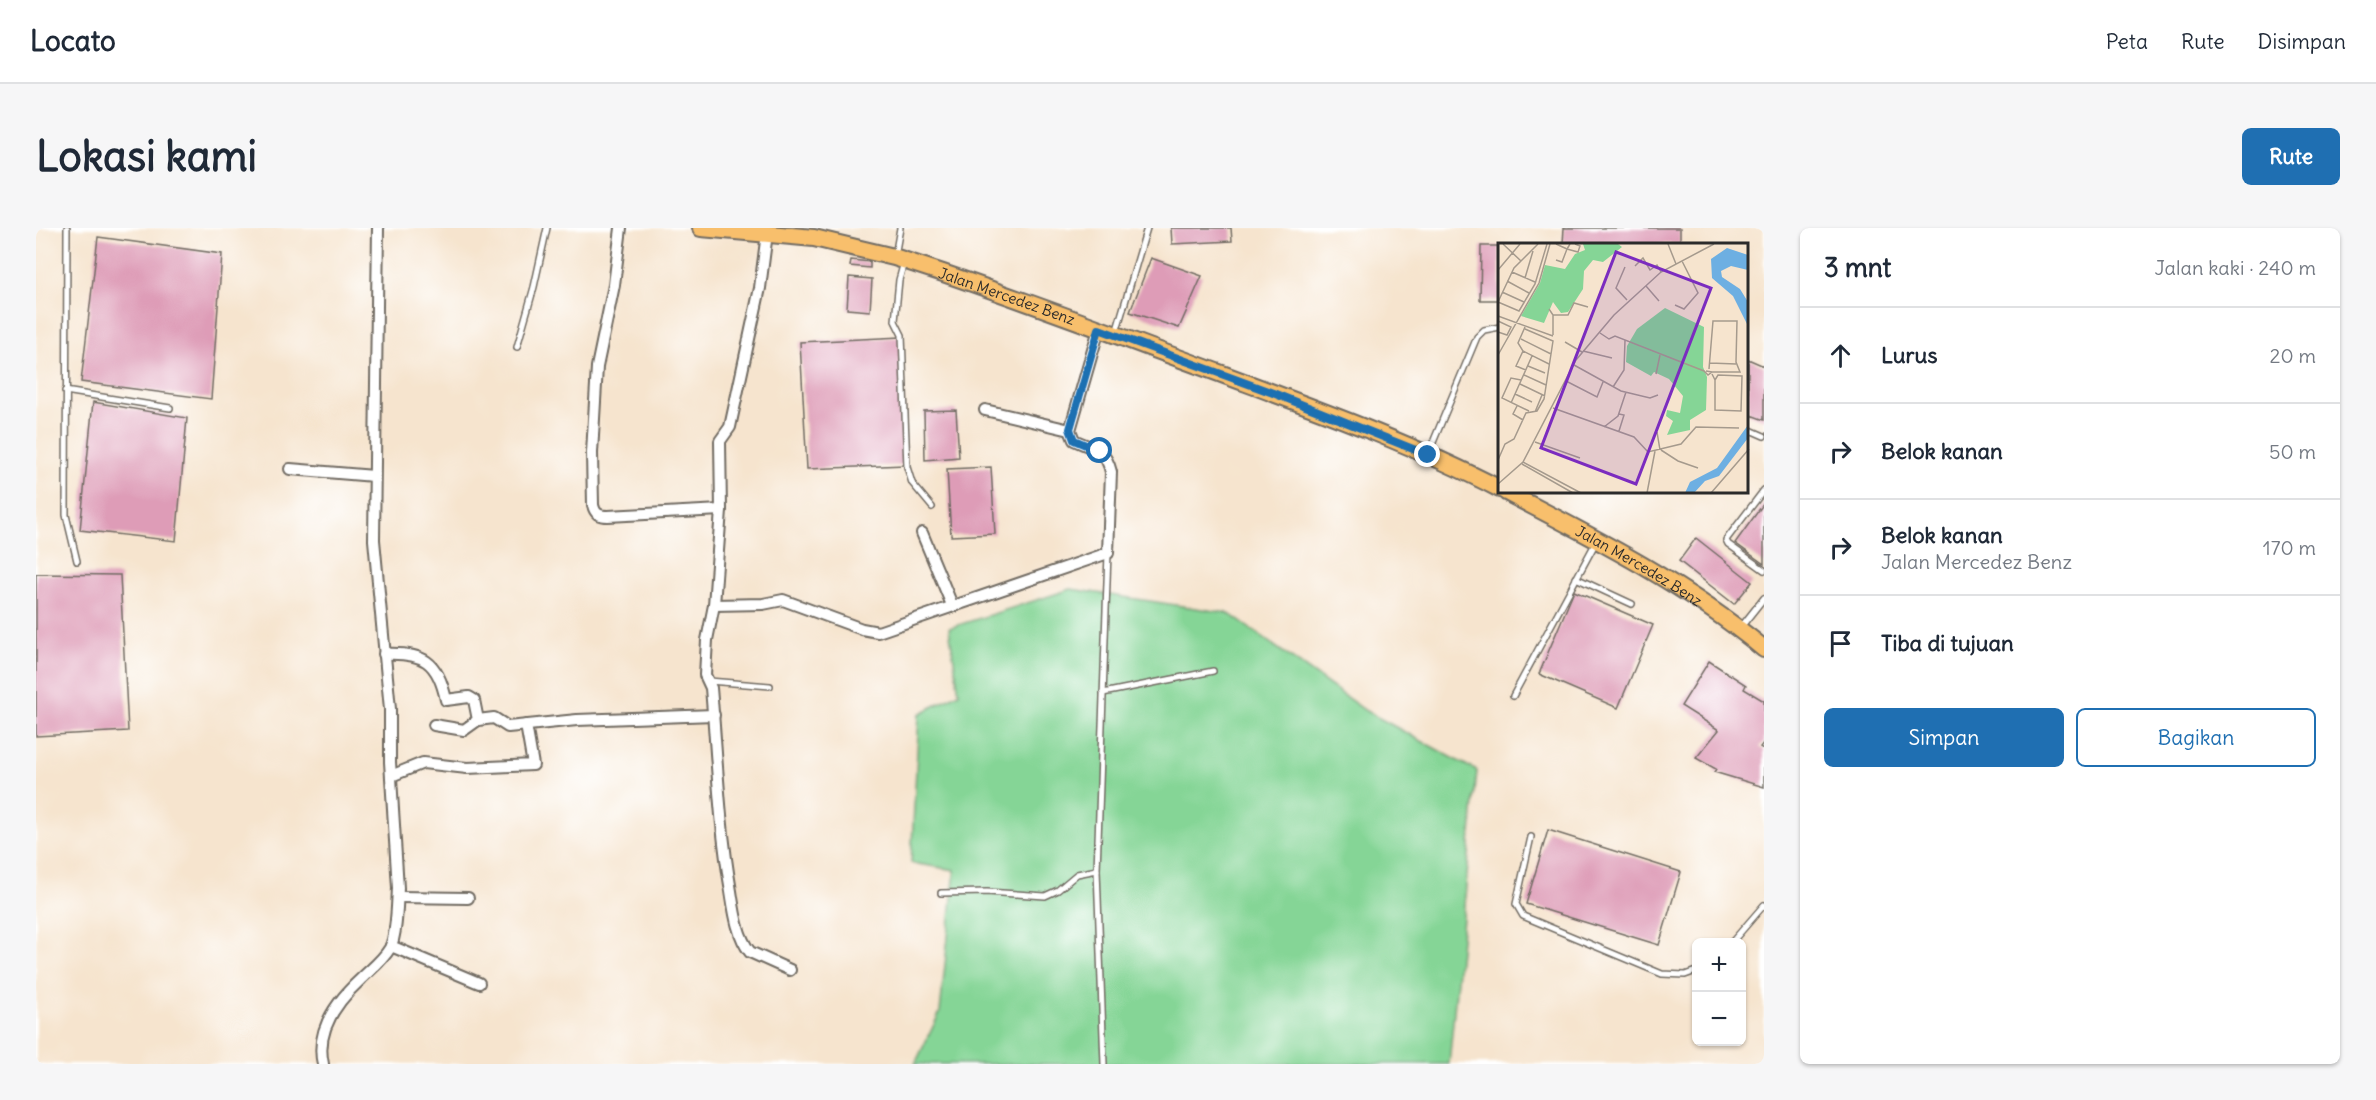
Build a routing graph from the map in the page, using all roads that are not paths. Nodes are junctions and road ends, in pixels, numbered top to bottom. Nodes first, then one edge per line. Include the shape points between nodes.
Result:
1 (67, 228) edge
2 (378, 228) edge
3 (547, 228) edge
4 (621, 228) edge
5 (701, 228) edge
6 (900, 228) edge
7 (1147, 228) edge
8 (737, 229) edge
9 (767, 233) junction
10 (900, 259) junction
11 (1498, 327) edge
12 (1099, 329) junction
13 (1115, 334) junction
14 (517, 347) dead end
15 (65, 391) junction
16 (170, 408) dead end
17 (985, 410) dead end
18 (1070, 429) junction
19 (1749, 429) edge
20 (1764, 436) edge
21 (1428, 455) junction
22 (290, 469) dead end
23 (374, 476) junction
24 (1498, 488) edge
25 (1764, 490) edge
26 (1510, 494) edge
27 (932, 507) dead end
28 (721, 510) junction
29 (922, 533) dead end
30 (1596, 541) junction
31 (1108, 553) junction
32 (77, 561) dead end
33 (1764, 570) edge
34 (1576, 578) junction
35 (1764, 598) edge
36 (1632, 604) dead end
37 (714, 605) junction
38 (952, 605) junction
39 (1740, 629) junction
40 (1764, 649) edge
41 (384, 654) junction
42 (1213, 671) dead end
43 (706, 681) junction
44 (770, 686) dead end
45 (1103, 693) junction
46 (1513, 696) dead end
47 (714, 715) junction
48 (478, 720) junction
49 (434, 725) dead end
50 (526, 726) junction
51 (391, 776) junction
52 (1530, 837) dead end
53 (1097, 870) junction
54 (941, 893) dead end
55 (398, 897) junction
56 (468, 898) dead end
57 (1764, 905) edge
58 (1735, 938) edge
59 (391, 946) junction
60 (790, 970) dead end
61 (1692, 972) edge
62 (480, 983) dead end
63 (322, 1064) edge
64 (1104, 1064) edge

1 - 15 lane
2 - 23 street
3 - 14 lane
4 - 28 street via 597,367 592,453 595,512 600,516
5 - 8 main road, Jalan Mercedez Benz
6 - 10 lane
7 - 13 lane
8 - 9 main road, Jalan Mercedez Benz
9 - 10 main road, Jalan Mercedez Benz via 814,238
9 - 28 street via 760,288 730,427 720,441
10 - 12 main road, Jalan Mercedez Benz
10 - 27 lane via 895,321 902,335 908,467 912,483
11 - 21 lane via 1484,330 1477,338
12 - 13 main road, Jalan Mercedez Benz
12 - 18 street
13 - 21 main road, Jalan Mercedez Benz
15 - 16 lane
15 - 32 lane via 66,515
17 - 18 street
18 - 31 street via 1074,440 1100,451 1108,462
19 - 20 lane
21 - 24 main road, Jalan Mercedez Benz
22 - 23 street
23 - 41 street via 375,576
25 - 33 lane via 1726,540
26 - 30 main road, Jalan Mercedez Benz
28 - 37 street
29 - 38 street
30 - 34 lane
30 - 39 main road, Jalan Mercedez Benz via 1668,581
31 - 38 street
31 - 45 lane
34 - 36 lane
34 - 46 lane
35 - 39 lane
37 - 38 street via 783,600 878,632
37 - 43 street via 707,640
39 - 40 main road, Jalan Mercedez Benz
41 - 48 street via 416,655 425,661 441,677 446,700 474,700
41 - 51 street
42 - 45 lane
43 - 44 lane
43 - 47 street via 711,685
45 - 53 lane
47 - 50 street via 577,720
47 - 60 street via 721,833 739,927 750,952
48 - 49 street via 464,730
48 - 50 street via 494,718 508,728
50 - 51 street via 533,765 467,768 423,763
51 - 55 street
52 - 61 lane via 1516,904 1522,916 1662,974
53 - 54 lane via 1077,874 1045,896
53 - 64 lane
55 - 56 street
55 - 59 street
57 - 58 lane
59 - 62 street
59 - 63 street via 346,993 329,1018 322,1038

